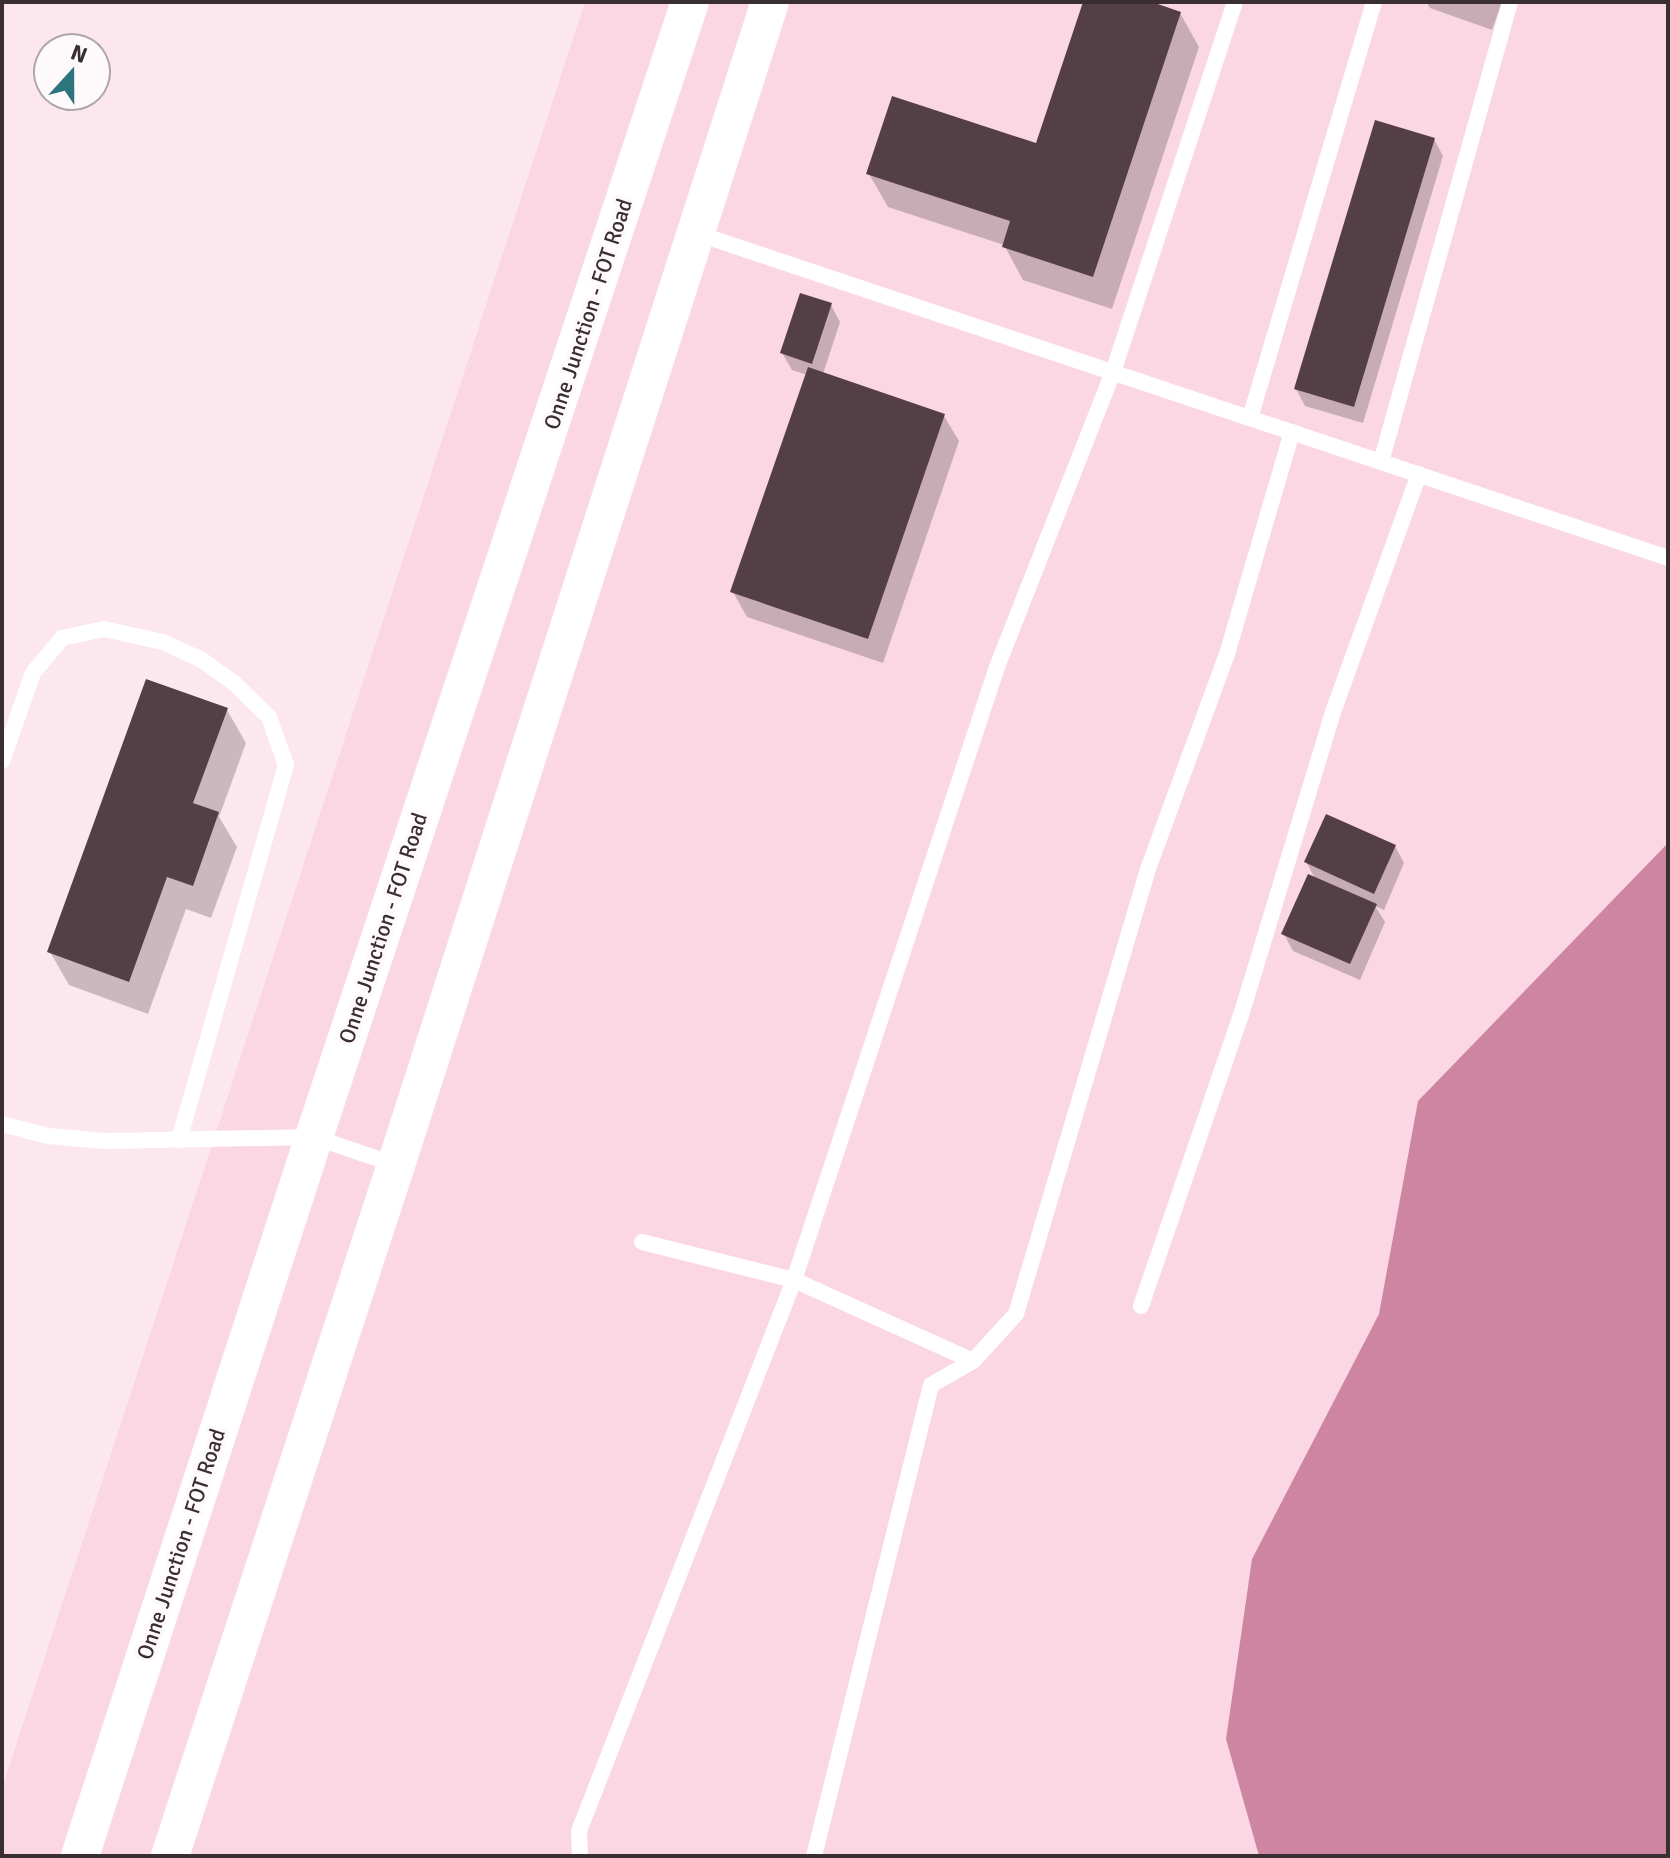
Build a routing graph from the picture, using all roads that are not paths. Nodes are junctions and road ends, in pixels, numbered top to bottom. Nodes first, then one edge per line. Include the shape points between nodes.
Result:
1 (690, 2) edge
2 (770, 2) edge
3 (1235, 2) edge
4 (1374, 2) edge
5 (1510, 2) edge
6 (696, 233) junction
7 (1113, 372) junction
8 (1250, 418) junction
9 (1292, 432) junction
10 (1381, 462) junction
11 (1419, 474) junction
12 (1668, 558) edge
13 (2, 761) edge
14 (2, 1124) edge
15 (314, 1137) junction
16 (179, 1140) junction
17 (396, 1165) junction
18 (642, 1242) dead end
19 (794, 1280) junction
20 (1141, 1306) dead end
21 (973, 1361) junction
22 (80, 1856) edge
23 (170, 1856) edge
24 (580, 1856) edge
25 (814, 1856) edge

1 - 15 street, Onne Junction - FOT Road
2 - 6 street
3 - 7 lane
4 - 8 lane
5 - 10 lane
6 - 7 lane
6 - 17 street
7 - 8 lane
7 - 19 lane via 997,667
8 - 9 lane
9 - 10 lane
9 - 21 lane via 1227,654 1148,869 1016,1314
10 - 11 lane
11 - 12 lane
11 - 20 lane via 1333,712 1242,1012
13 - 16 lane via 33,673 62,638 104,629 163,642 202,660 269,717 286,765
14 - 16 lane via 48,1136
15 - 16 lane
15 - 17 lane
15 - 22 street, Onne Junction - FOT Road
17 - 23 street
18 - 19 lane
19 - 21 lane
19 - 24 lane via 579,1831
21 - 25 lane via 931,1385

